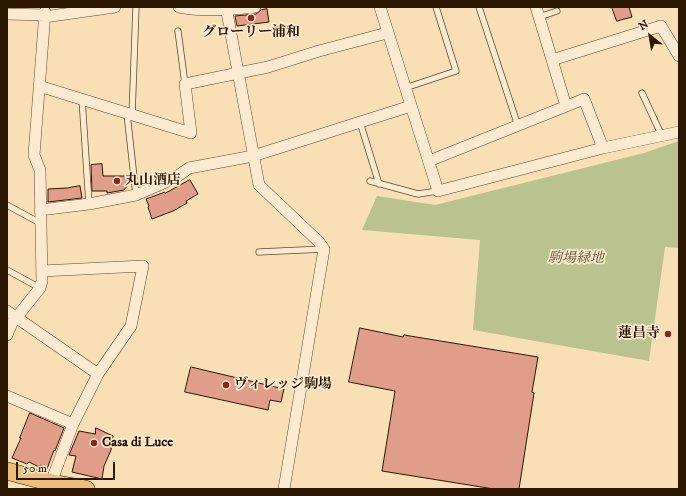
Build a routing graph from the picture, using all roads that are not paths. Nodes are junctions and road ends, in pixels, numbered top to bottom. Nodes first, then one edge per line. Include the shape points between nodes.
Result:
1 (115, 7) edge
2 (136, 7) edge
3 (179, 7) edge
4 (255, 7) edge
5 (380, 7) edge
6 (436, 7) edge
7 (478, 7) edge
8 (227, 9) edge
9 (7, 10) edge
10 (557, 11) dead end
11 (537, 12) edge
12 (7, 14) edge
13 (45, 14) junction
14 (178, 31) dead end
15 (387, 33) junction
16 (679, 56) edge
17 (552, 60) junction
18 (239, 74) junction
19 (184, 84) junction
20 (39, 86) junction
21 (405, 88) junction
22 (642, 93) dead end
23 (82, 99) junction
24 (411, 106) junction
25 (566, 106) junction
26 (130, 114) junction
27 (360, 122) junction
28 (518, 126) junction
29 (679, 132) edge
30 (662, 136) junction
31 (604, 148) junction
32 (253, 156) junction
33 (428, 161) junction
34 (370, 181) dead end
35 (379, 184) junction
36 (438, 191) junction
37 (136, 195) junction
38 (89, 204) junction
39 (7, 205) edge
40 (40, 210) junction
41 (40, 223) junction
42 (324, 249) junction
43 (259, 252) dead end
44 (7, 270) edge
45 (42, 271) junction
46 (40, 288) junction
47 (7, 311) edge
48 (17, 317) junction
49 (7, 335) edge
50 (98, 374) junction
51 (8, 399) edge
52 (73, 424) junction
53 (7, 471) edge
54 (50, 486) edge
55 (86, 489) edge
56 (284, 489) edge

1 - 13 street
2 - 26 lane
3 - 8 street
4 - 8 street
5 - 15 street
6 - 21 lane via 456,71
7 - 28 lane
8 - 18 street
9 - 13 lane
10 - 11 lane
11 - 17 street
12 - 13 street
13 - 20 street
14 - 19 lane
15 - 18 street
15 - 21 street
16 - 17 street via 661,26
17 - 25 street
18 - 19 street
18 - 32 street
19 - 26 street via 191,133
20 - 23 street
20 - 40 street via 34,155 40,170
21 - 24 street
22 - 30 lane
23 - 26 street
23 - 38 lane
24 - 27 street
24 - 33 street
25 - 28 street
25 - 31 street via 584,99
26 - 37 lane
27 - 32 street
27 - 35 lane
28 - 33 street
29 - 30 street
30 - 31 street
31 - 36 street
32 - 37 street via 189,168 175,178
32 - 42 street via 258,185
33 - 36 street
34 - 35 lane
35 - 36 lane via 418,194
37 - 38 street
38 - 40 street
39 - 41 lane
40 - 41 street
41 - 45 street
42 - 43 lane
42 - 56 street
44 - 46 lane
45 - 46 street
45 - 50 street via 142,266 131,326
46 - 48 street
47 - 48 street
48 - 49 street
48 - 50 street
50 - 52 street
51 - 52 street
52 - 54 street
53 - 54 main road
54 - 55 main road

